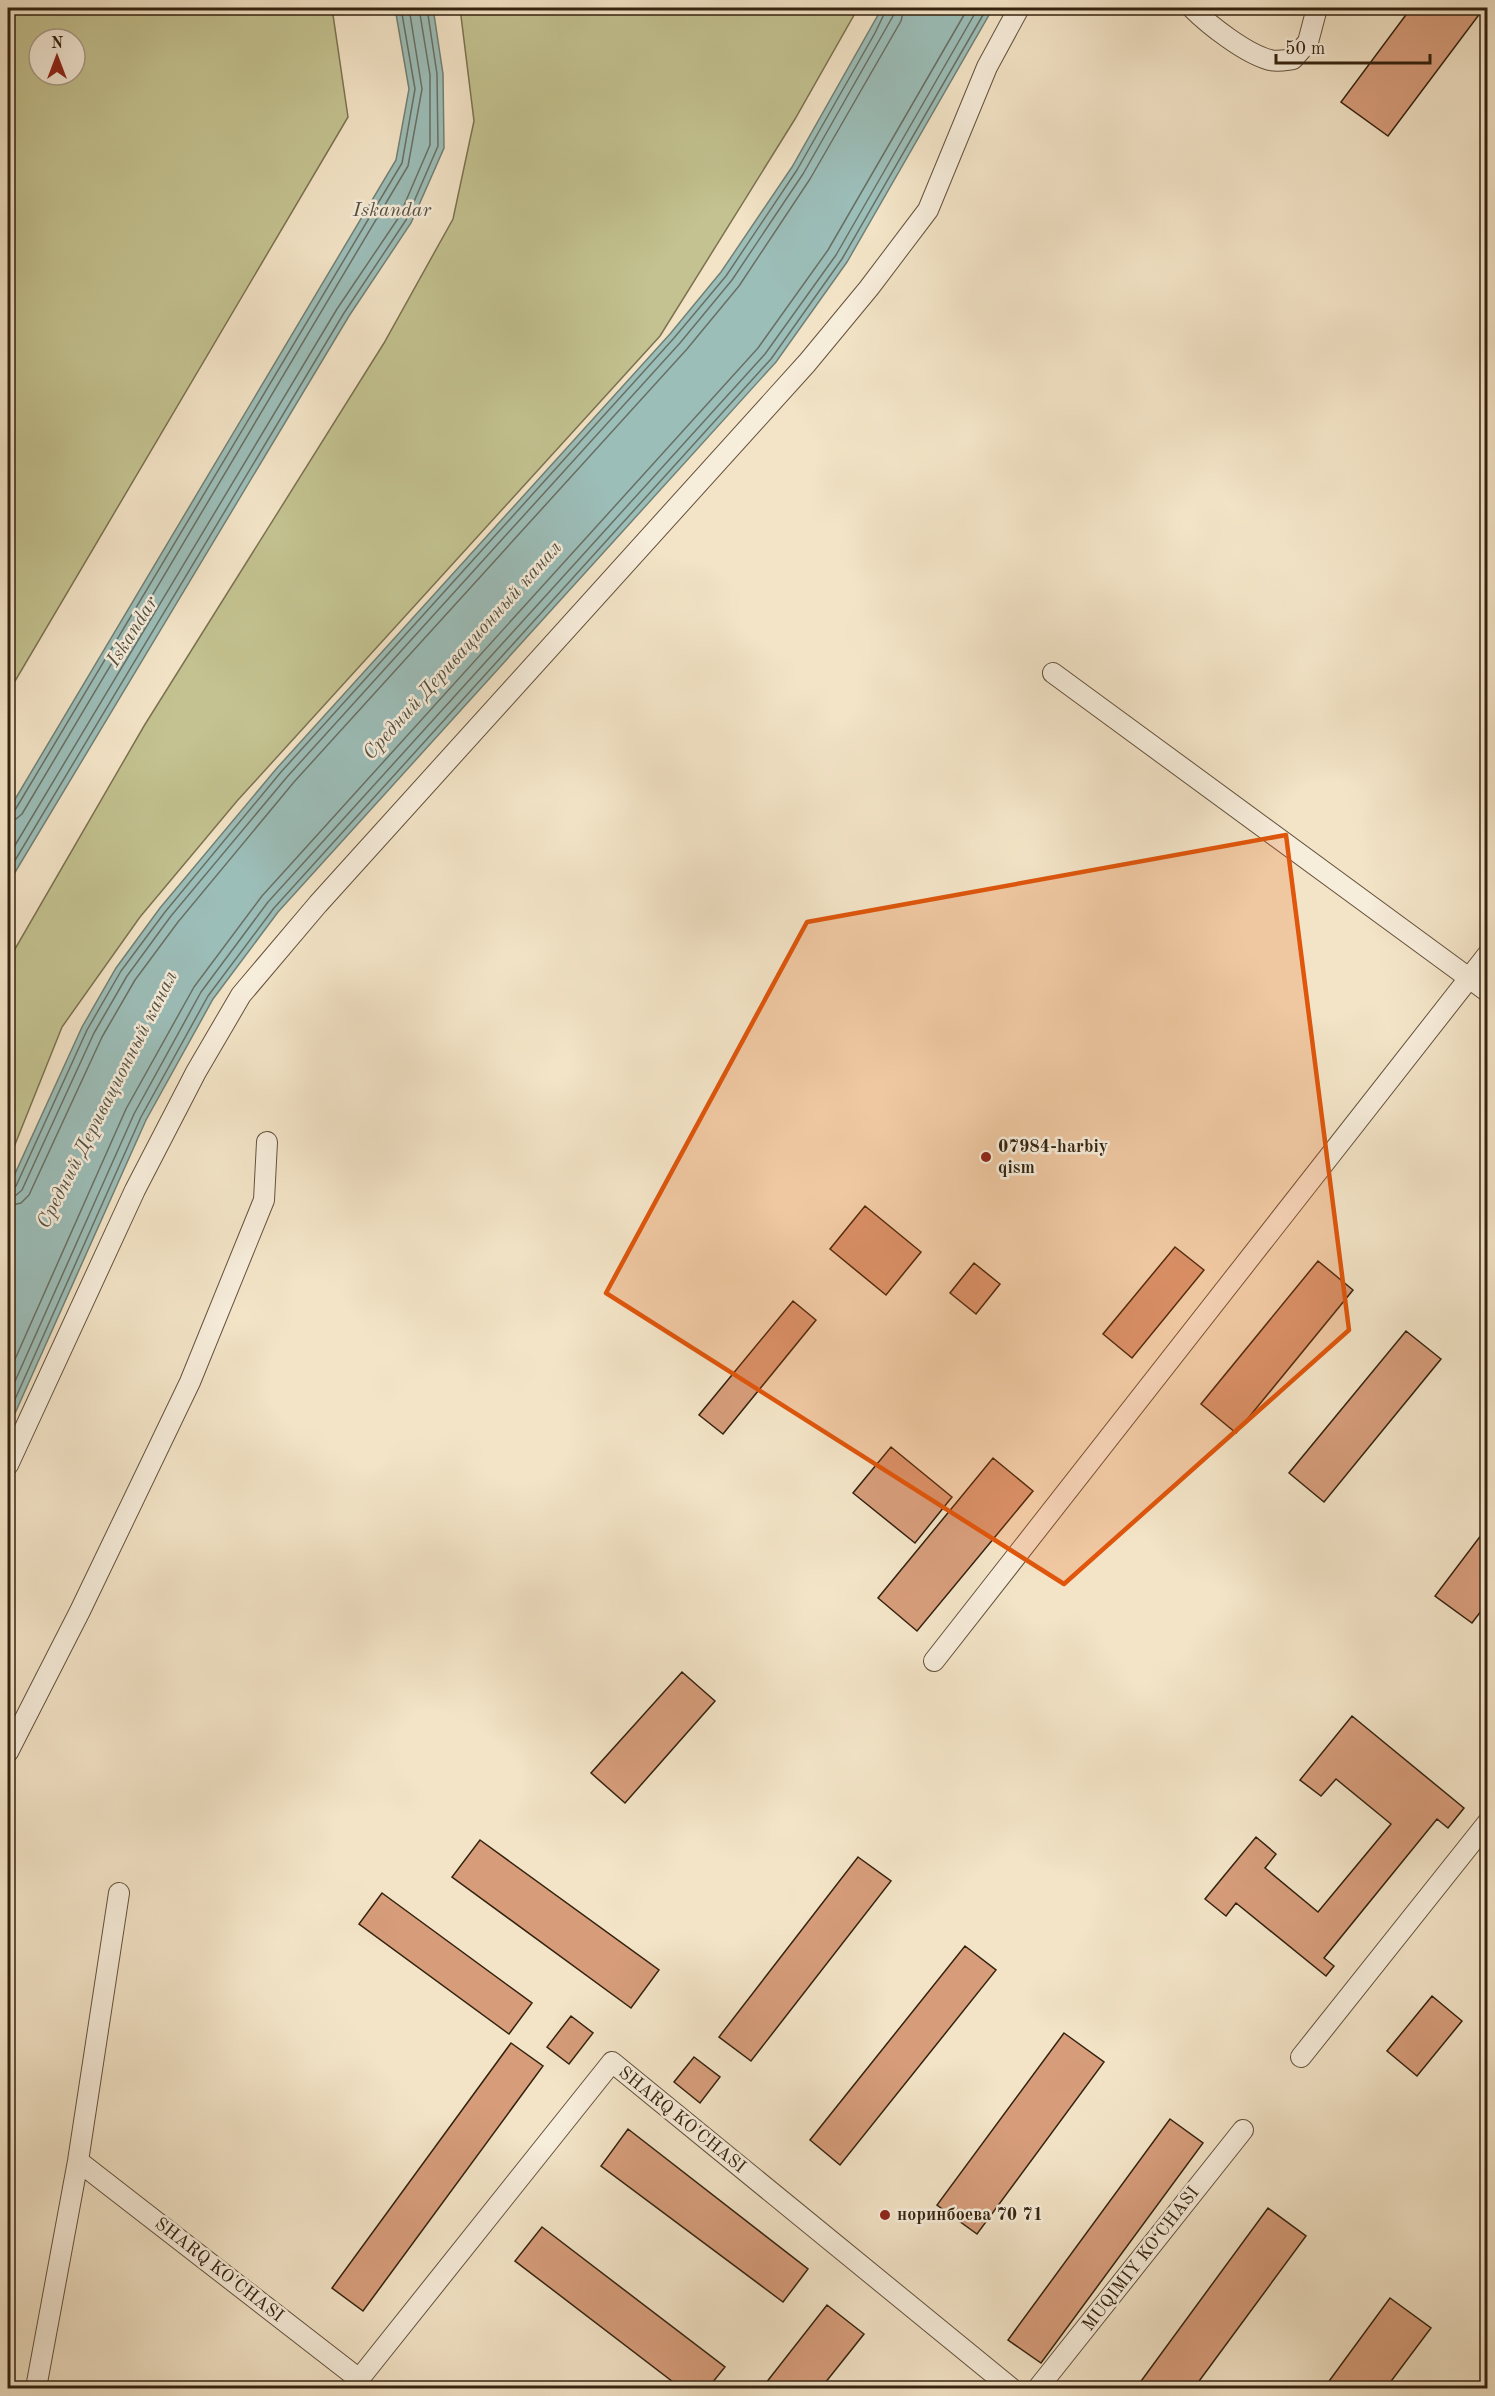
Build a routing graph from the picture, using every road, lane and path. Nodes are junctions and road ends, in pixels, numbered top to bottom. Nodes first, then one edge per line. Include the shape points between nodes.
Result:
1 (1192, 8) edge
2 (1317, 8) edge
3 (1020, 10) edge
4 (1053, 673) dead end
5 (1488, 954) edge
6 (1468, 978) junction
7 (1488, 992) edge
8 (267, 1142) dead end
9 (8, 1465) edge
10 (934, 1661) dead end
11 (8, 1752) edge
12 (1488, 1822) edge
13 (119, 1893) dead end
14 (1301, 2057) dead end
15 (1243, 2130) dead end
16 (78, 2161) junction
17 (356, 2384) edge
18 (36, 2388) edge
19 (1011, 2388) edge
20 (1038, 2388) edge

1 - 2 street via 1252,52 1271,61 1293,59 1308,42
3 - 9 street via 987,67 928,210 869,288 807,363 318,904 241,995 135,1190
4 - 6 street
5 - 6 street
6 - 7 street
6 - 10 street
8 - 11 street via 264,1200 190,1382
12 - 14 street
13 - 16 street
15 - 20 street, MUQIMIY KO‘CHASI
16 - 17 street, SHARQ KO'CHASI
16 - 18 street
17 - 19 street, SHARQ KO'CHASI via 612,2062

